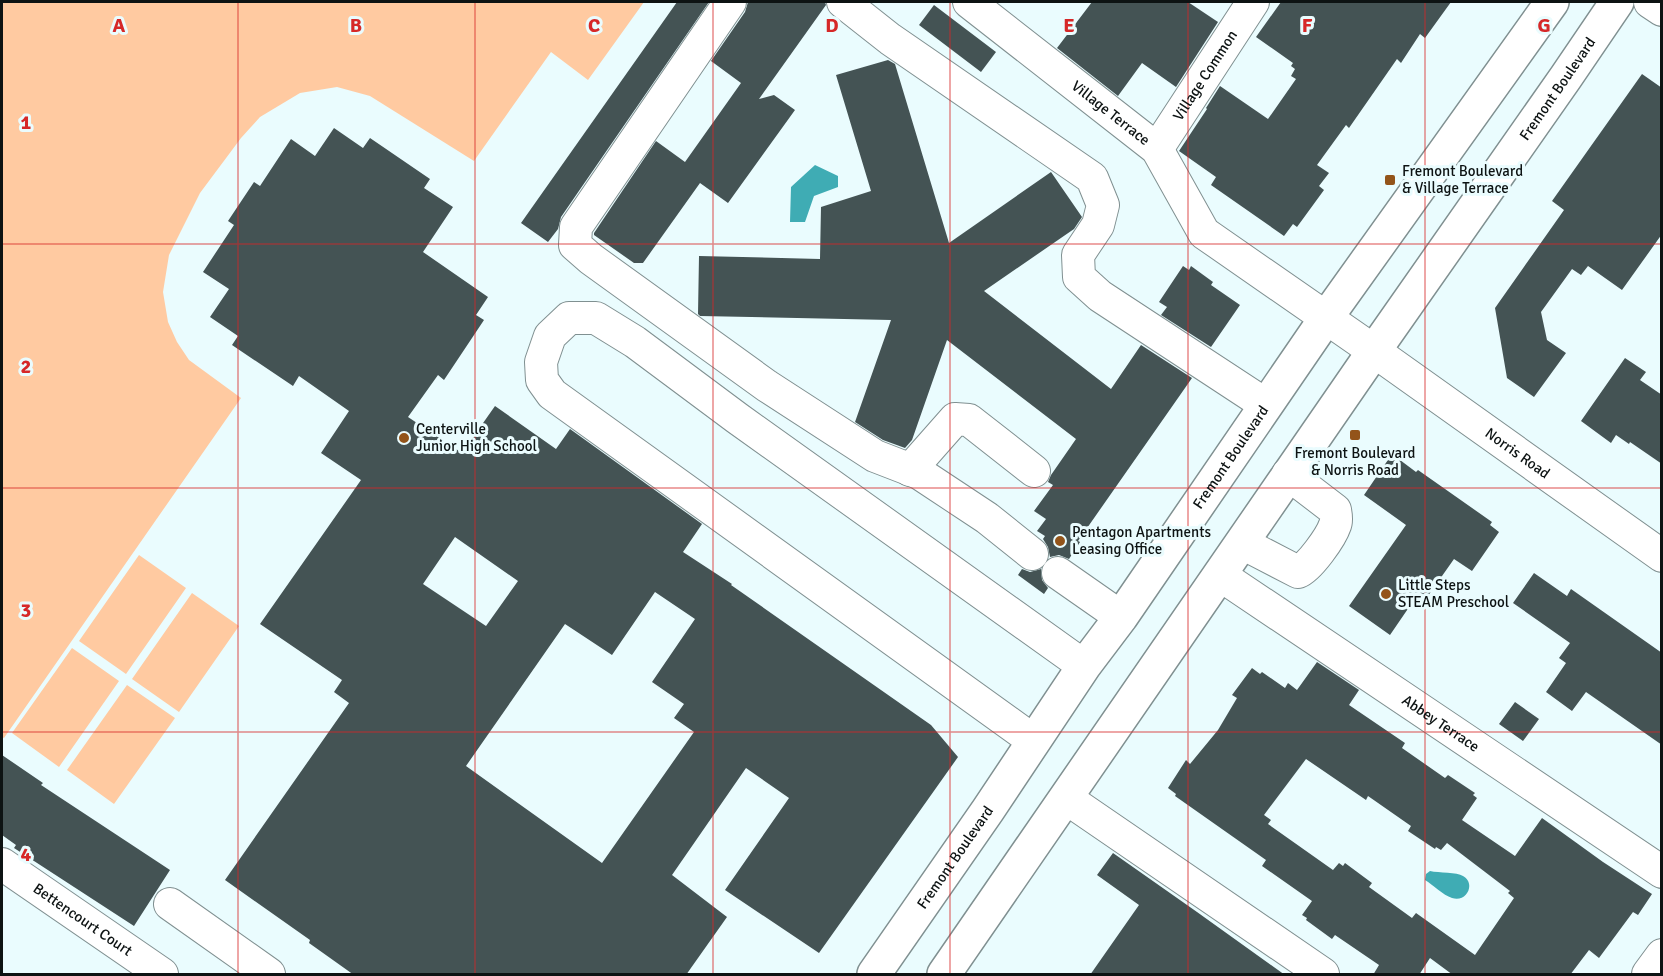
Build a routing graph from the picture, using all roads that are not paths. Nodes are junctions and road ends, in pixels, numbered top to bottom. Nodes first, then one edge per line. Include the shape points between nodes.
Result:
1 (730, 2) edge
2 (843, 2) edge
3 (969, 2) edge
4 (1253, 2) edge
5 (1552, 2) edge
6 (1617, 2) edge
7 (1650, 2) edge
8 (1662, 10) edge
9 (1157, 148) junction
10 (1326, 318) junction
11 (1374, 351) junction
12 (1266, 405) junction
13 (910, 470) junction
14 (1034, 471) dead end
15 (1288, 474) junction
16 (1242, 543) junction
17 (1032, 554) dead end
18 (1662, 556) edge
19 (1058, 573) dead end
20 (1220, 575) junction
21 (1122, 617) junction
22 (1084, 666) junction
23 (1034, 741) junction
24 (1066, 798) junction
25 (2, 864) edge
26 (1662, 872) edge
27 (170, 904) dead end
28 (1662, 955) edge
29 (162, 975) edge
30 (269, 975) edge
31 (874, 975) edge
32 (944, 975) edge
33 (1323, 975) edge
34 (1648, 975) edge

1 - 13 street via 576,228 575,245 767,386 875,456
2 - 12 street via 890,39 1092,178 1103,205 1098,225 1078,255 1079,277 1101,296
3 - 9 street, Village Terrace
4 - 9 street, Village Common
5 - 10 main road, Fremont Boulevard
6 - 11 main road, Fremont Boulevard
7 - 8 street
9 - 10 street, Village Terrace via 1204,233
10 - 11 street, Village Terrace
10 - 12 main road, Fremont Boulevard
11 - 15 main road, Fremont Boulevard
11 - 18 street, Norris Road
12 - 21 main road, Fremont Boulevard
13 - 14 street via 955,419 969,420
13 - 17 street via 987,518
15 - 16 main road, Fremont Boulevard
15 - 16 street via 1335,510 1336,523 1318,551 1298,572
16 - 20 main road, Fremont Boulevard
19 - 21 street
20 - 24 main road, Fremont Boulevard
20 - 26 street, Abbey Terrace
21 - 22 main road, Fremont Boulevard
22 - 23 main road, Fremont Boulevard
22 - 23 street via 596,318 569,318 550,336 541,362 542,381 552,394
23 - 31 main road, Fremont Boulevard
24 - 32 main road, Fremont Boulevard
24 - 33 street
25 - 29 street, Bettencourt Court
27 - 30 street
28 - 34 street

